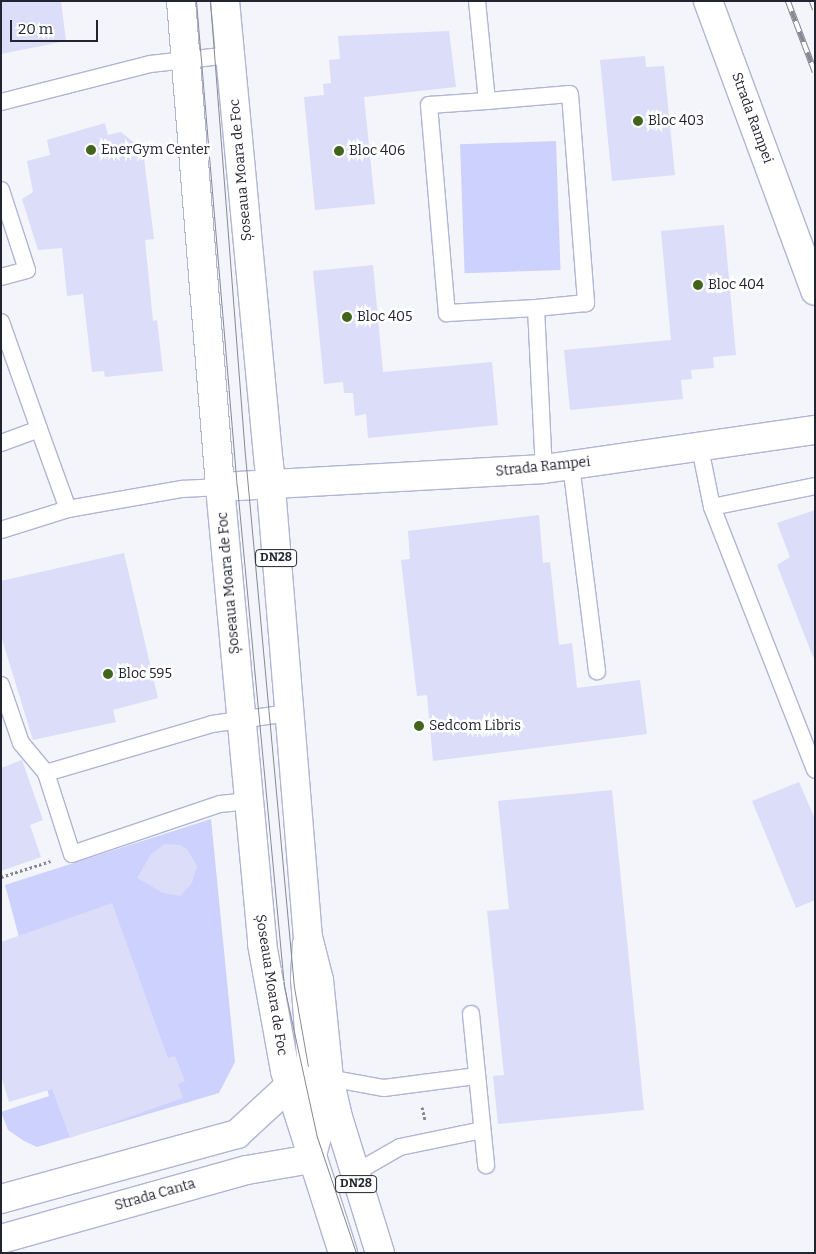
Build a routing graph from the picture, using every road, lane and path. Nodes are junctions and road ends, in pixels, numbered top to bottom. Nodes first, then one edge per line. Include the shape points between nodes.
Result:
1 (181, 1) edge
2 (225, 1) edge
3 (477, 1) edge
4 (708, 1) edge
5 (230, 55) junction
6 (187, 59) junction
7 (487, 101) junction
8 (1, 102) edge
9 (1, 190) edge
10 (1, 277) edge
11 (815, 291) edge
12 (536, 308) junction
13 (1, 322) edge
14 (39, 429) junction
15 (815, 430) edge
16 (1, 442) edge
17 (700, 448) junction
18 (571, 465) junction
19 (544, 469) junction
20 (270, 485) junction
21 (220, 486) junction
22 (815, 486) edge
23 (712, 507) junction
24 (68, 509) junction
25 (1, 530) edge
26 (597, 671) dead end
27 (1, 685) edge
28 (288, 713) junction
29 (242, 720) junction
30 (815, 770) edge
31 (46, 773) junction
32 (249, 802) junction
33 (72, 854) junction
34 (1, 877) edge
35 (308, 937) junction
36 (471, 1014) dead end
37 (477, 1076) junction
38 (329, 1078) junction
39 (418, 1084) junction
40 (289, 1086) junction
41 (482, 1130) junction
42 (429, 1140) junction
43 (311, 1158) junction
44 (486, 1165) dead end
45 (353, 1174) junction
46 (1, 1199) edge
47 (1, 1239) edge
48 (342, 1253) edge
49 (380, 1253) edge

1 - 6 main road, Șoseaua Moara de Foc / DN28
2 - 5 main road, Șoseaua Moara de Foc / DN28
3 - 7 lane
4 - 11 main road, Strada Rampei
5 - 6 lane
5 - 20 main road, Șoseaua Moara de Foc / DN28
6 - 8 lane via 150,64
6 - 21 main road, Șoseaua Moara de Foc / DN28
7 - 12 lane via 570,94 586,303
7 - 12 lane via 429,105 447,313
9 - 10 lane via 27,270
12 - 19 lane
13 - 14 lane
14 - 16 lane
14 - 24 lane
15 - 17 main road, Strada Rampei
17 - 18 main road, Strada Rampei
17 - 23 lane
18 - 19 main road, Strada Rampei
18 - 26 lane
19 - 20 main road, Strada Rampei
20 - 21 main road, Strada Rampei
20 - 28 main road, Șoseaua Moara de Foc / DN28
21 - 24 lane via 182,489
21 - 29 main road, Șoseaua Moara de Foc / DN28
22 - 23 lane
23 - 30 lane
24 - 25 lane
27 - 31 lane via 21,743
28 - 29 lane
28 - 35 main road, Șoseaua Moara de Foc / DN28
29 - 31 lane via 212,724
29 - 32 main road, Șoseaua Moara de Foc / DN28
31 - 33 lane
32 - 33 lane via 220,804
32 - 40 main road, Șoseaua Moara de Foc / DN28 via 262,944
33 - 34 path
35 - 38 main road, Șoseaua Moara de Foc / DN28 via 319,980
35 - 43 main road via 305,979 317,1136
36 - 37 lane
37 - 39 lane
37 - 41 lane
38 - 39 lane via 384,1088
38 - 45 main road, Șoseaua Moara de Foc / DN28
39 - 42 path
40 - 43 main road, Șoseaua Moara de Foc / DN28
40 - 46 main road via 237,1134
41 - 42 lane
41 - 44 lane
42 - 45 lane via 400,1148
43 - 47 main road, Strada Canta via 247,1170
43 - 48 main road, DN28
45 - 49 main road, DN28

